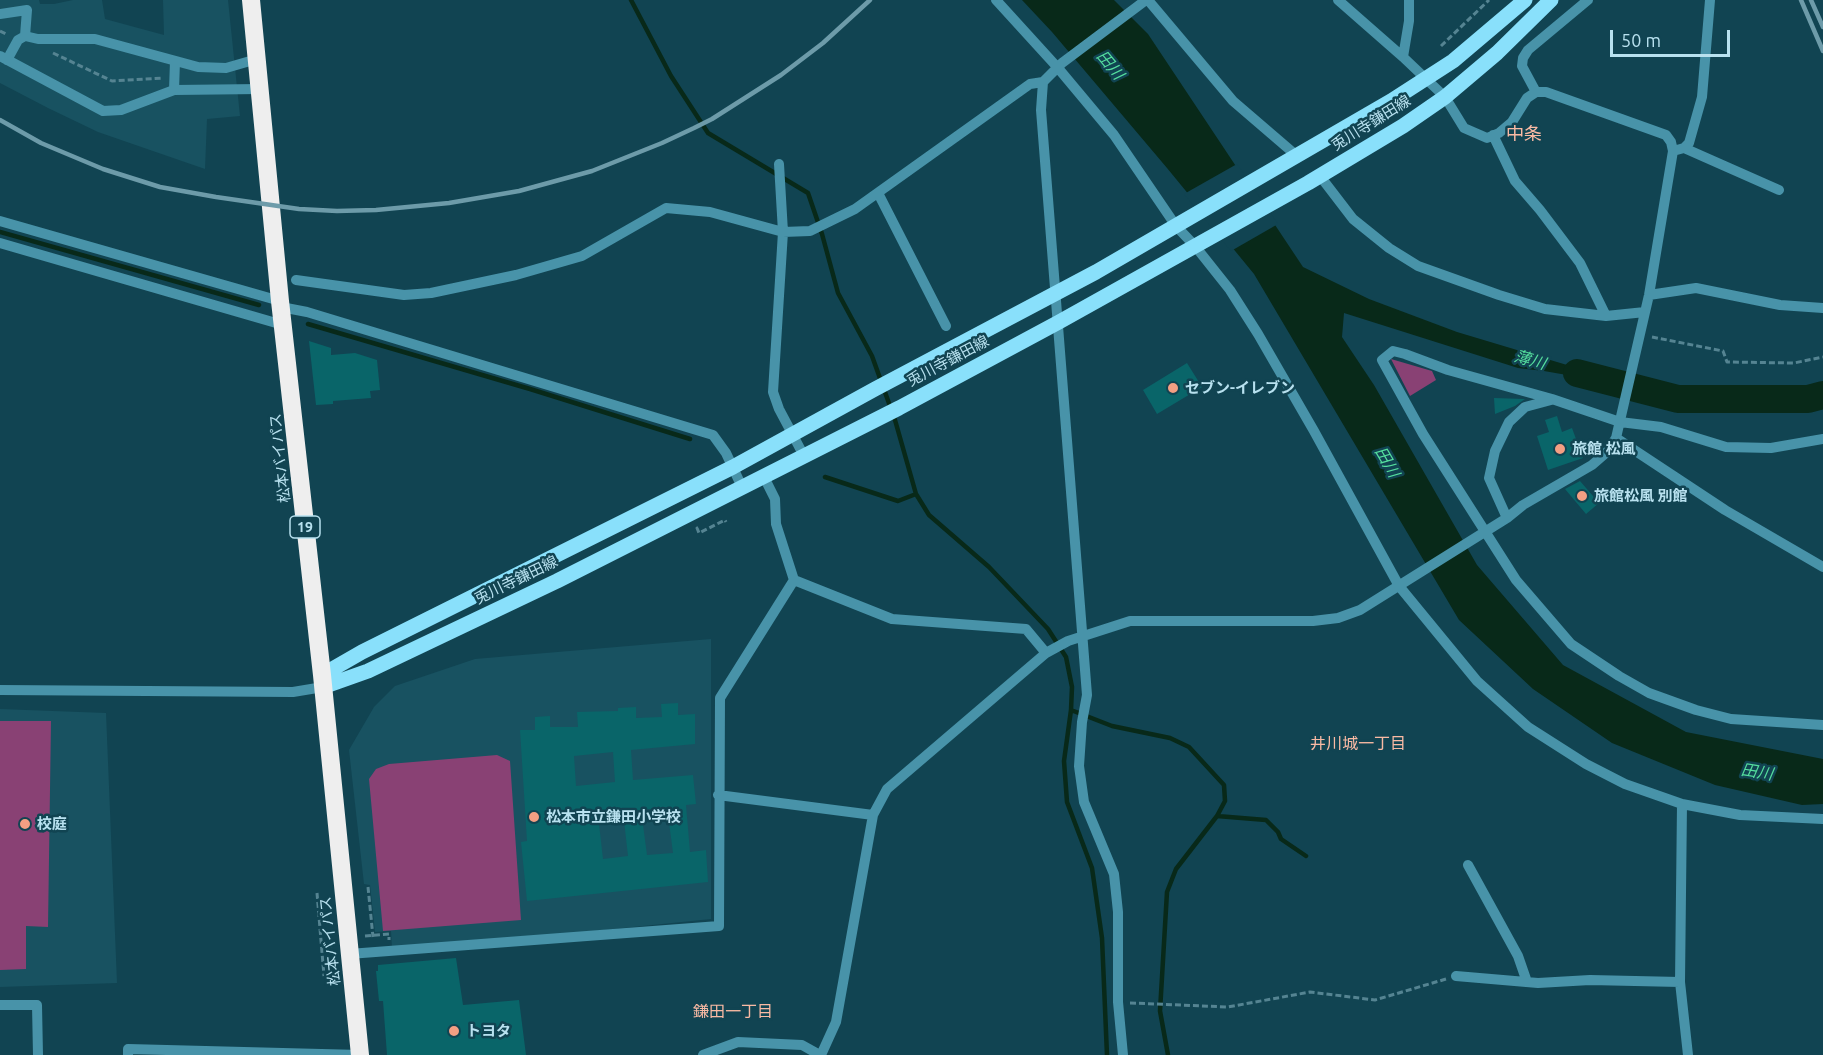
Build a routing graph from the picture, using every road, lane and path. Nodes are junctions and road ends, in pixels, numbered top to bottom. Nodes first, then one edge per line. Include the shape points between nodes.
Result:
1 (251, 0) edge
2 (996, 0) edge
3 (1338, 0) edge
4 (1409, 0) edge
5 (1489, 0) edge
6 (1525, 0) edge
7 (1551, 0) edge
8 (1588, 0) edge
9 (1710, 0) edge
10 (1145, 1) edge
11 (27, 5) edge
12 (0, 14) edge
13 (0, 31) edge
14 (21, 38) junction
15 (1441, 46) dead end
16 (51, 52) dead end
17 (1403, 57) junction
18 (4, 58) edge
19 (256, 59) junction
20 (175, 61) junction
21 (1060, 66) junction
22 (174, 78) junction
23 (1425, 79) junction
24 (1043, 82) junction
25 (260, 89) junction
26 (174, 90) junction
27 (1536, 92) junction
28 (1444, 97) junction
29 (1493, 135) junction
30 (1684, 148) junction
31 (1673, 151) junction
32 (1293, 158) junction
33 (779, 164) dead end
34 (1314, 179) junction
35 (1779, 190) dead end
36 (878, 193) junction
37 (0, 221) edge
38 (1180, 223) junction
39 (783, 232) junction
40 (0, 243) edge
41 (1198, 244) junction
42 (296, 280) dead end
43 (1057, 294) junction
44 (1649, 295) junction
45 (1823, 308) edge
46 (281, 311) junction
47 (1646, 312) junction
48 (1606, 316) junction
49 (1059, 322) junction
50 (946, 326) dead end
51 (1639, 339) junction
52 (1823, 357) edge
53 (1552, 399) junction
54 (1622, 417) junction
55 (794, 435) junction
56 (1616, 438) junction
57 (1823, 439) edge
58 (804, 456) junction
59 (734, 467) junction
60 (764, 477) junction
61 (742, 487) junction
62 (1507, 518) junction
63 (726, 522) dead end
64 (705, 524) dead end
65 (1480, 533) junction
66 (1823, 567) edge
67 (794, 580) junction
68 (1403, 583) junction
69 (1083, 636) junction
70 (1049, 651) junction
71 (322, 681) junction
72 (0, 690) edge
73 (1823, 725) edge
74 (718, 795) junction
75 (1682, 804) junction
76 (873, 815) junction
77 (1823, 819) edge
78 (1468, 865) dead end
79 (368, 887) dead end
80 (317, 893) dead end
81 (374, 942) dead end
82 (349, 954) junction
83 (324, 976) dead end
84 (1456, 976) joint
85 (1527, 982) junction
86 (1680, 982) junction
87 (1118, 1002) junction
88 (0, 1005) edge
89 (254, 1053) edge
90 (38, 1055) edge
91 (129, 1055) edge
92 (360, 1055) edge
93 (703, 1055) edge
94 (820, 1055) edge
95 (1123, 1055) edge
96 (1688, 1055) edge

1 - 19 highway, 松本バイパス / 19
2 - 21 street
3 - 17 street
4 - 17 street
5 - 15 path
6 - 23 main road, 兎川寺鎌田線 via 1453,61
7 - 28 main road, 兎川寺鎌田線
8 - 27 street via 1523,58 1522,66
9 - 30 street via 1702,97 1689,143
10 - 21 street
10 - 32 street via 1233,101
11 - 12 street
11 - 14 street
13 - 14 path
14 - 18 street
14 - 20 street via 95,39
16 - 22 path via 112,81
17 - 23 street
18 - 26 street via 103,111 121,110
19 - 20 street via 226,68
19 - 25 highway, 松本バイパス / 19
20 - 22 street
21 - 24 street
21 - 38 street
22 - 26 street
23 - 28 street
23 - 32 main road, 兎川寺鎌田線
24 - 36 street via 1030,84
24 - 43 street via 1041,110
25 - 26 street
25 - 46 highway, 松本バイパス / 19
27 - 29 street via 1527,98 1512,122
27 - 31 street via 1546,92 1666,135
28 - 29 street via 1464,128 1487,138
28 - 34 main road, 兎川寺鎌田線
29 - 48 street via 1515,181 1580,263
30 - 31 street
30 - 35 street
31 - 44 street
32 - 38 main road, 兎川寺鎌田線
33 - 39 street
34 - 41 main road, 兎川寺鎌田線
34 - 48 street via 1353,219 1418,266 1545,309
36 - 39 street via 828,224 810,231
36 - 50 street
37 - 46 street
38 - 41 street
38 - 43 main road, 兎川寺鎌田線
39 - 42 street via 710,213 666,208 582,256 431,293 404,295
39 - 55 street via 774,392
40 - 46 street
41 - 49 main road, 兎川寺鎌田線
41 - 68 street via 1258,334
43 - 49 street
43 - 55 main road, 兎川寺鎌田線
44 - 45 street via 1696,288 1780,306
44 - 47 street
46 - 59 street via 307,312 713,435
46 - 71 highway, 松本バイパス / 19
47 - 48 street
47 - 51 street
49 - 58 main road, 兎川寺鎌田線
49 - 69 street
51 - 52 path via 1723,351 1727,362 1794,363
51 - 54 street
53 - 54 street
53 - 62 street via 1525,407 1509,422 1495,451 1489,478
53 - 65 street via 1393,351 1382,360
54 - 56 street
54 - 57 street via 1726,447 1771,448
55 - 58 street
55 - 59 main road, 兎川寺鎌田線
56 - 62 street via 1592,465
56 - 66 street via 1725,510
58 - 60 main road, 兎川寺鎌田線
59 - 61 street
59 - 71 main road, 兎川寺鎌田線 via 362,652
60 - 61 main road, 兎川寺鎌田線
60 - 67 street via 776,499 776,524
61 - 71 main road, 兎川寺鎌田線 via 389,661
62 - 65 street
63 - 64 path via 699,533 697,528
65 - 68 street
65 - 73 street via 1571,644 1618,676 1649,693 1731,719
67 - 70 street via 892,619 1026,629
67 - 74 street via 720,698
68 - 69 street via 1360,610 1338,618 1130,621
68 - 75 street via 1477,681 1528,727 1586,764
69 - 70 street
69 - 87 street via 1087,695 1079,766 1084,802 1114,874
70 - 76 street via 886,789
71 - 72 street via 292,692
71 - 82 highway, 松本バイパス / 19
74 - 76 street
74 - 82 street via 719,926
75 - 77 street via 1740,815
75 - 86 street
76 - 94 street via 836,1022
78 - 85 street via 1518,957
79 - 81 path
80 - 83 path
82 - 92 highway, 松本バイパス / 19
84 - 85 street
84 - 87 path via 1375,1000 1310,992 1228,1007
85 - 86 street
86 - 96 street
87 - 95 street
88 - 90 street via 37,1005
89 - 91 street via 128,1049
89 - 92 street
93 - 94 street via 738,1041 802,1046

